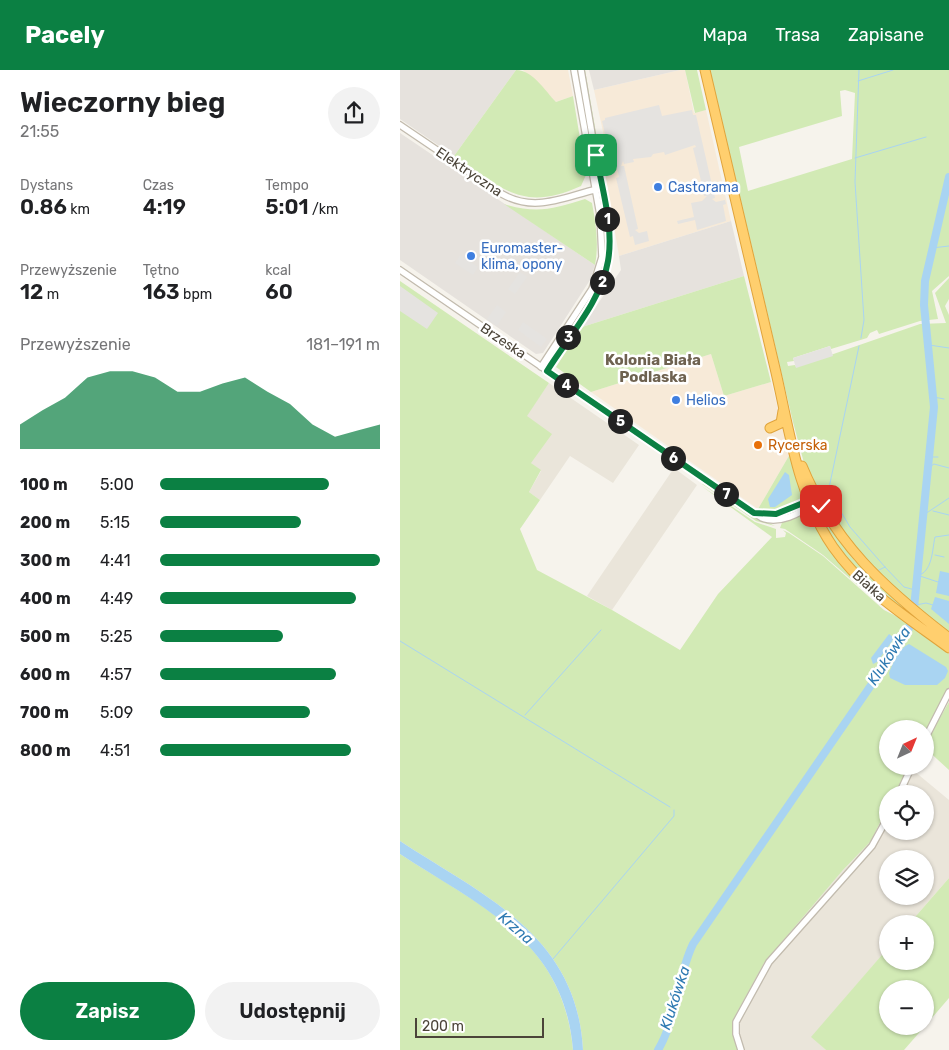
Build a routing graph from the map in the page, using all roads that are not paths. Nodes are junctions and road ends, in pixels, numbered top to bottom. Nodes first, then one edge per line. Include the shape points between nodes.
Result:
1 (574, 70) edge
2 (581, 70) edge
3 (705, 70) edge
4 (400, 126) edge
5 (599, 189) junction
6 (400, 270) edge
7 (599, 281) junction
8 (541, 367) junction
9 (547, 371) junction
10 (783, 403) junction
11 (770, 428) dead end
12 (813, 501) junction
13 (926, 625) junction
14 (949, 638) edge
15 (949, 648) edge
16 (949, 692) edge
17 (934, 721) edge
18 (879, 833) edge
19 (741, 1050) edge

1 - 5 street
2 - 5 street
3 - 10 highway
4 - 5 street, Elektryczna via 515,201 546,204
5 - 7 street via 609,247
6 - 8 street, Brzeska
7 - 8 street
7 - 9 street
8 - 9 street, Brzeska
9 - 12 street, Brzeska via 754,513 776,514
10 - 11 highway via 782,420
10 - 12 highway via 796,459
12 - 13 highway, Białka via 858,558
12 - 13 highway, Białka via 828,540 844,562 869,588 902,614
13 - 14 highway, Białka
13 - 15 highway, Białka
16 - 17 street
18 - 19 street via 872,846 769,962 738,1014 736,1030

